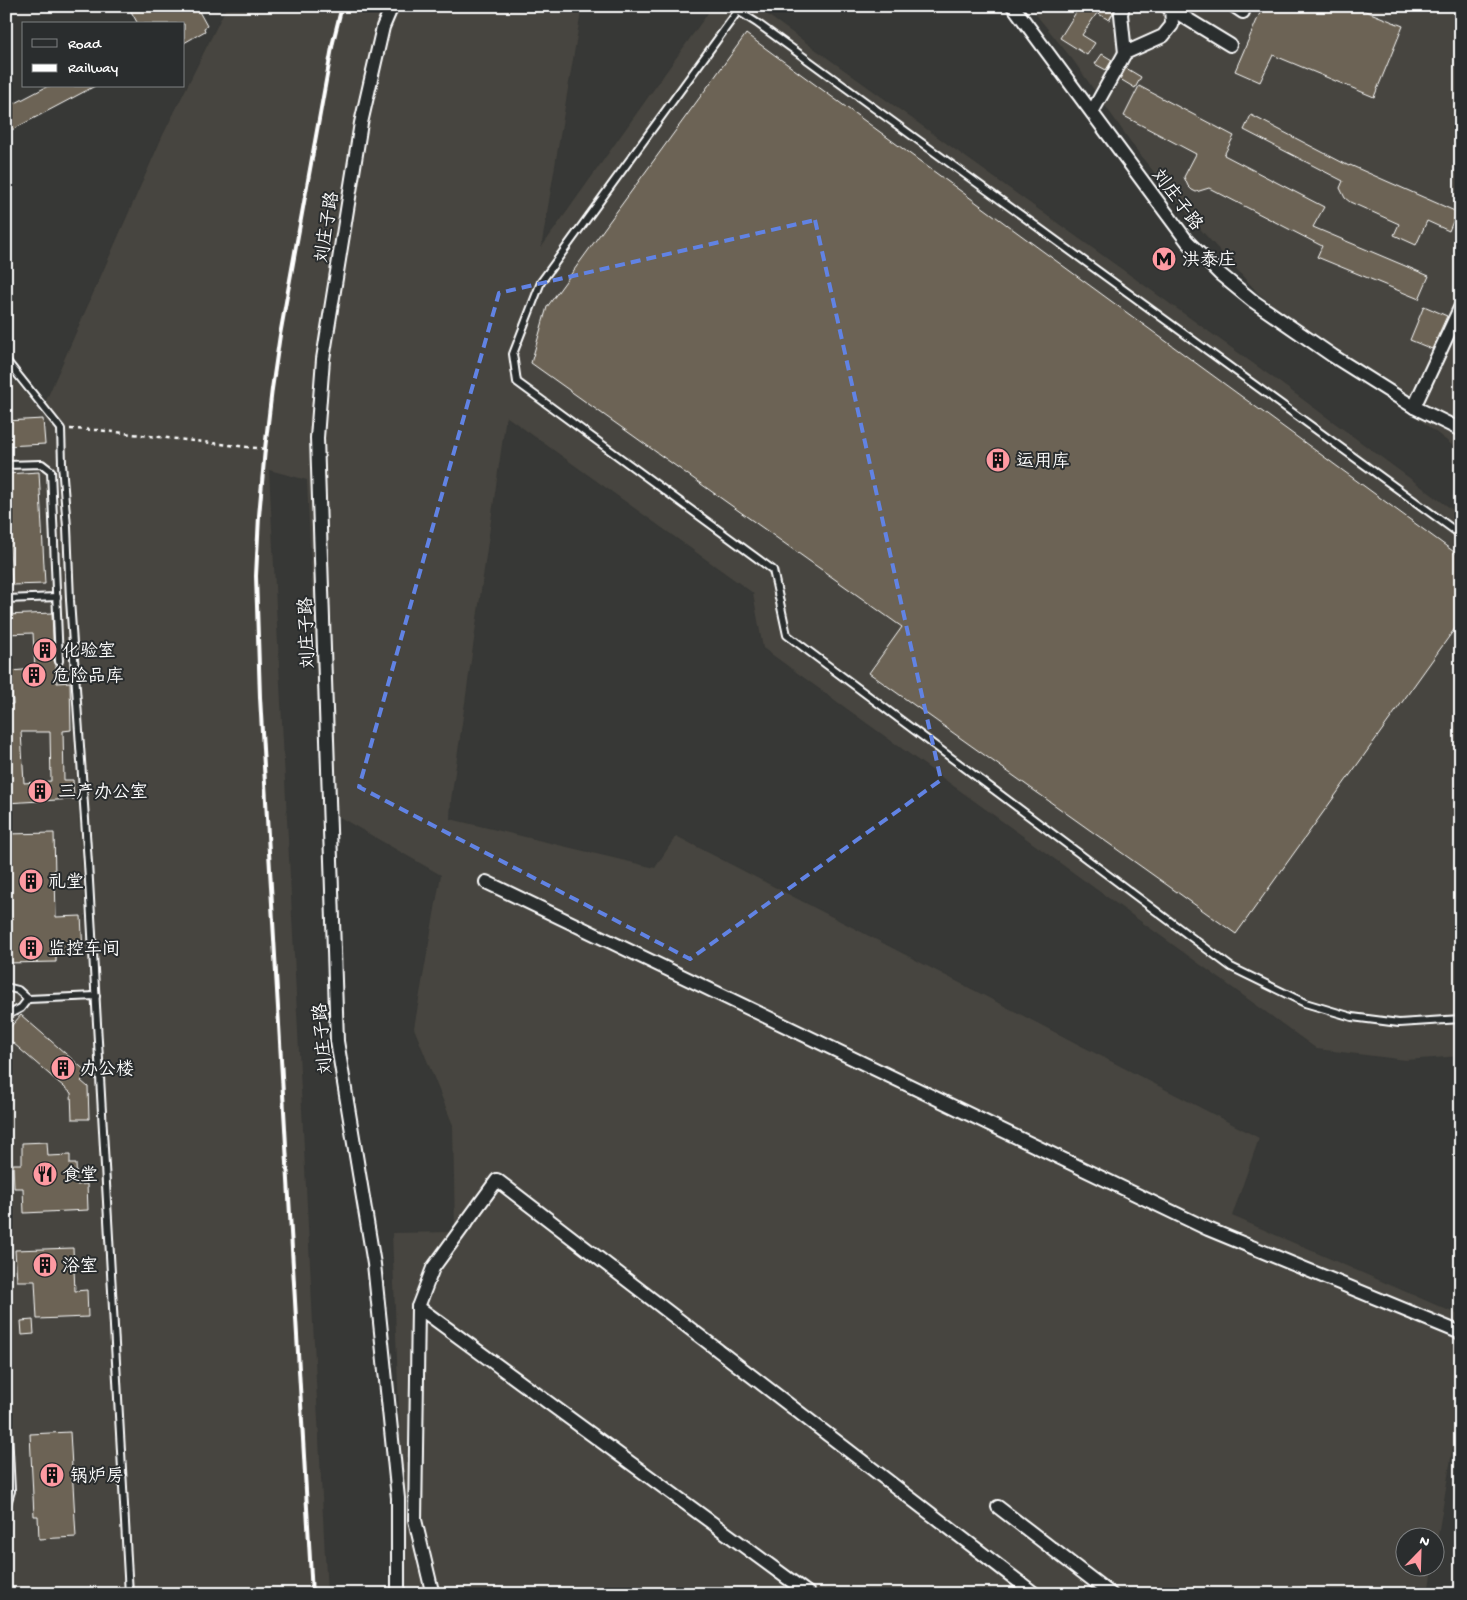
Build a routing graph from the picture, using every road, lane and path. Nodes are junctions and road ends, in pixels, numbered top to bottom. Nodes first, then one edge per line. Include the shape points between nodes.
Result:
1 (392, 6) edge
2 (1013, 6) edge
3 (1123, 6) edge
4 (1169, 7) edge
5 (1230, 45) dead end
6 (1125, 53) junction
7 (1092, 112) junction
8 (1461, 306) edge
9 (6, 360) edge
10 (1414, 407) junction
11 (61, 428) junction
12 (1461, 430) edge
13 (265, 449) dead end
14 (6, 465) edge
15 (1461, 536) edge
16 (57, 597) junction
17 (6, 599) edge
18 (59, 661) dead end
19 (486, 882) dead end
20 (6, 987) edge
21 (96, 996) junction
22 (28, 999) junction
23 (6, 1016) edge
24 (1461, 1019) edge
25 (418, 1306) junction
26 (1461, 1332) edge
27 (6, 1391) edge
28 (6, 1507) edge
29 (998, 1507) dead end
30 (129, 1594) edge
31 (398, 1594) edge
32 (436, 1594) edge
33 (809, 1594) edge
34 (1035, 1594) edge
35 (1112, 1594) edge

1 - 31 street, 刘庄子路 via 383,27 361,123 322,359 317,438 337,1041 374,1264 398,1498
2 - 7 street, 刘庄子路
3 - 6 street
4 - 5 street
4 - 6 street via 1172,24 1164,36
6 - 7 street
7 - 10 street, 刘庄子路 via 1187,241 1220,274 1333,356
8 - 10 street
9 - 11 lane
10 - 12 street, 刘庄子路
11 - 13 path
11 - 21 lane
14 - 16 lane via 42,464 51,471
15 - 24 lane via 738,11 541,282 513,354 517,382 774,570 786,635 1231,967 1305,1003 1352,1017 1399,1023
16 - 17 lane
16 - 18 lane
19 - 26 street via 1208,1229
20 - 22 lane via 18,990
21 - 22 lane
21 - 30 lane
22 - 23 lane via 21,1008
25 - 32 street via 415,1520 432,1591
25 - 33 street
25 - 34 street via 433,1268 497,1180
27 - 28 lane via 11,1491
29 - 35 street

